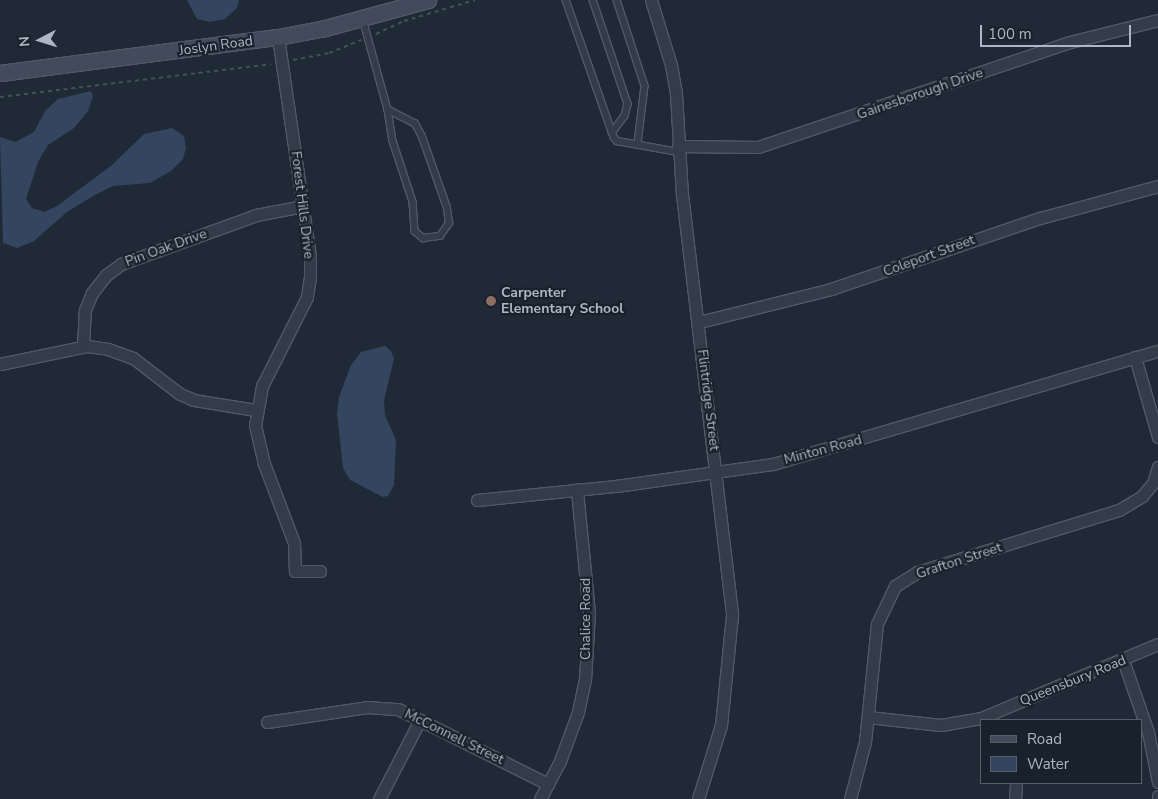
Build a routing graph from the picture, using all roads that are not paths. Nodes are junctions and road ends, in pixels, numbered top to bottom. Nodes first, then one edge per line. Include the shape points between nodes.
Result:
1 (428, 0) edge
2 (566, 0) edge
3 (592, 0) edge
4 (617, 0) edge
5 (651, 0) edge
6 (363, 19) junction
7 (1158, 20) edge
8 (278, 37) junction
9 (0, 73) edge
10 (388, 110) junction
11 (612, 133) junction
12 (638, 144) junction
13 (678, 149) junction
14 (1158, 186) edge
15 (303, 206) junction
16 (698, 322) junction
17 (83, 346) junction
18 (1158, 350) edge
19 (1136, 357) junction
20 (0, 364) edge
21 (256, 410) junction
22 (1158, 437) edge
23 (1158, 467) edge
24 (717, 472) junction
25 (578, 490) junction
26 (477, 500) dead end
27 (320, 571) dead end
28 (1158, 644) edge
29 (1123, 660) junction
30 (1005, 715) edge
31 (868, 718) junction
32 (420, 720) junction
33 (267, 722) dead end
34 (1158, 782) edge
35 (548, 784) junction
36 (1016, 784) edge
37 (379, 799) edge
38 (540, 799) edge
39 (698, 799) edge
40 (850, 799) edge
41 (1015, 799) edge

1 - 6 street, Joslyn Road
2 - 11 lane
3 - 11 lane via 628,104 625,116
4 - 12 lane via 646,86
5 - 13 street, Flintridge Street via 671,65
6 - 8 street, Joslyn Road
6 - 10 lane
7 - 13 street, Gainesborough Drive via 1070,42 758,147
8 - 9 street, Joslyn Road
8 - 15 street, Forest Hills Drive
10 - 10 lane via 393,141 413,202 416,231 423,238 440,236 449,223 447,208 422,137 415,124
11 - 12 lane via 617,141
12 - 13 lane
13 - 16 street, Flintridge Street
14 - 16 street, Coleport Street via 1040,218 831,289
15 - 17 street, Pin Oak Drive via 256,215 121,264 106,275 92,293 85,310
15 - 21 street, Forest Hills Drive via 310,257 306,297 270,367
16 - 24 street, Flintridge Street
17 - 20 street
17 - 21 street via 108,348 133,358 174,390 194,400
18 - 19 street, Minton Road
19 - 22 street
19 - 24 street, Minton Road via 773,464
21 - 27 street, Forest Hills Drive via 258,443 294,543 295,571
23 - 31 street, Grafton Street via 1153,483 1142,496 1119,510 917,572 895,586 877,624
24 - 25 street, Minton Road
24 - 39 street, Flintridge Street via 732,615 730,661 721,725
25 - 26 street, Minton Road
25 - 35 street, Chalice Road via 586,565 589,644 578,712
28 - 29 street, Queensbury Road
29 - 30 street, Queensbury Road
29 - 34 street via 1148,732
30 - 31 street, Queensbury Road via 941,725
31 - 40 street, Grafton Street
32 - 33 street, McConnell Street via 398,709 382,707
32 - 35 street, McConnell Street
32 - 37 street
35 - 38 street, Chalice Road
36 - 41 street

